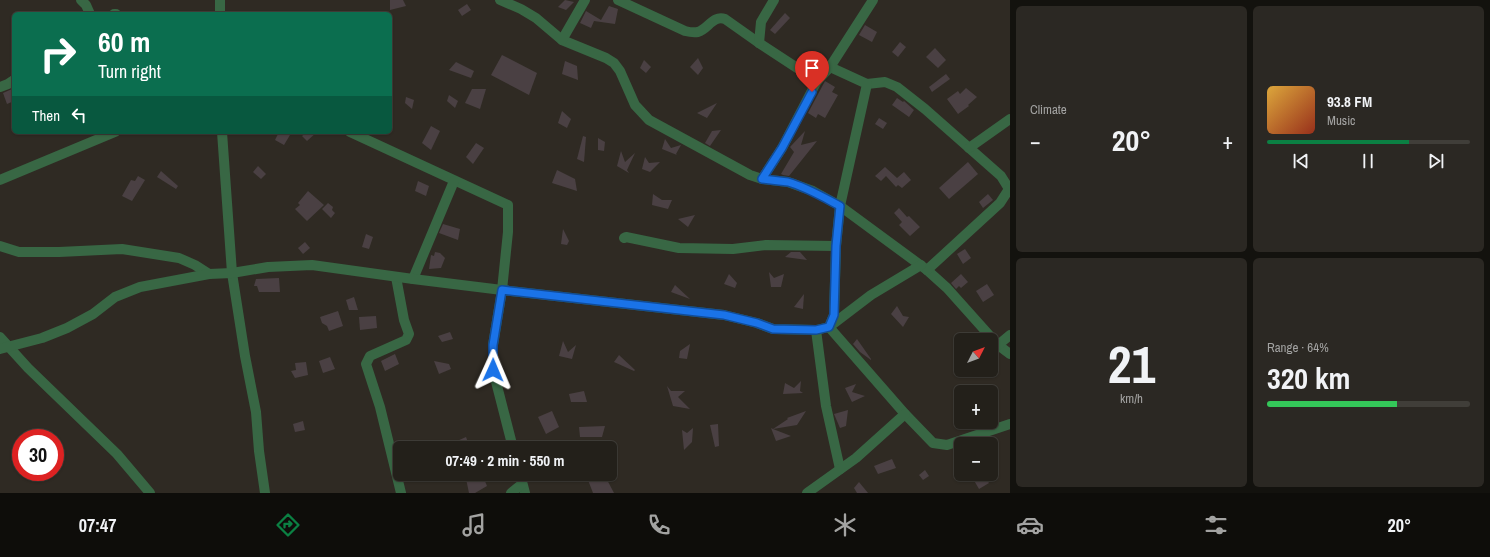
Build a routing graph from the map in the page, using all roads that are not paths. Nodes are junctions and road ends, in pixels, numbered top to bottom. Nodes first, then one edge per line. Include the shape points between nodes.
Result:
1 (81, 0) edge
2 (220, 0) edge
3 (500, 0) edge
4 (585, 0) edge
5 (618, 0) edge
6 (774, 0) edge
7 (873, 0) edge
8 (89, 12) edge
9 (220, 12) edge
10 (761, 22) junction
11 (744, 32) junction
12 (562, 40) junction
13 (759, 43) junction
14 (830, 67) junction
15 (12, 81) edge
16 (817, 81) junction
17 (867, 84) junction
18 (0, 87) edge
19 (1010, 119) edge
20 (110, 134) edge
21 (222, 134) edge
22 (354, 134) edge
23 (969, 148) junction
24 (762, 179) junction
25 (0, 180) edge
26 (454, 181) junction
27 (1009, 189) edge
28 (840, 206) junction
29 (624, 238) dead end
30 (0, 246) edge
31 (836, 246) junction
32 (924, 267) junction
33 (232, 273) junction
34 (209, 274) junction
35 (396, 277) junction
36 (413, 280) junction
37 (502, 290) junction
38 (829, 327) junction
39 (816, 330) junction
40 (987, 333) edge
41 (1010, 334) edge
42 (0, 337) edge
43 (998, 345) joint
44 (4, 347) edge
45 (1010, 354) edge
46 (905, 414) junction
47 (1010, 424) edge
48 (511, 441) edge
49 (840, 469) junction
50 (522, 484) edge
51 (150, 493) edge
52 (265, 493) edge
53 (401, 493) edge
54 (511, 493) edge
55 (807, 493) edge

1 - 8 street
2 - 9 street
3 - 12 street via 536,18
4 - 12 street
5 - 11 street via 685,31 699,32 720,17
6 - 10 street
7 - 14 street
10 - 11 street
10 - 13 street
11 - 13 street
12 - 24 street via 614,63 635,105 649,120 750,175
13 - 16 street
14 - 16 street
14 - 17 street
15 - 18 street
16 - 24 street via 782,148
17 - 23 street via 885,82 897,87
17 - 28 street
19 - 23 street
20 - 25 street
21 - 33 street
22 - 26 street
23 - 27 street via 1000,176
24 - 28 street via 788,182 813,191
26 - 36 street
26 - 37 street via 508,205
27 - 32 street via 1000,203
28 - 31 street
28 - 32 street
29 - 31 street via 679,248
30 - 34 street via 19,252 122,249 179,258
31 - 38 street via 834,315
32 - 38 street via 871,295
32 - 40 street via 947,288
33 - 34 street
33 - 35 street via 312,264
33 - 52 street via 256,412
34 - 44 street via 140,287 115,297 93,314 67,328 42,338
35 - 36 street
35 - 53 street via 409,334 406,340 370,356 366,364 380,407
36 - 37 street
37 - 39 street via 724,315 773,329
37 - 48 street via 493,345 493,370
38 - 39 street
38 - 46 street
39 - 49 street via 826,406
41 - 43 street
42 - 44 street
43 - 45 street
44 - 51 street via 117,454
46 - 47 street via 933,443 940,445 947,445
46 - 49 street
49 - 55 street
50 - 54 street

